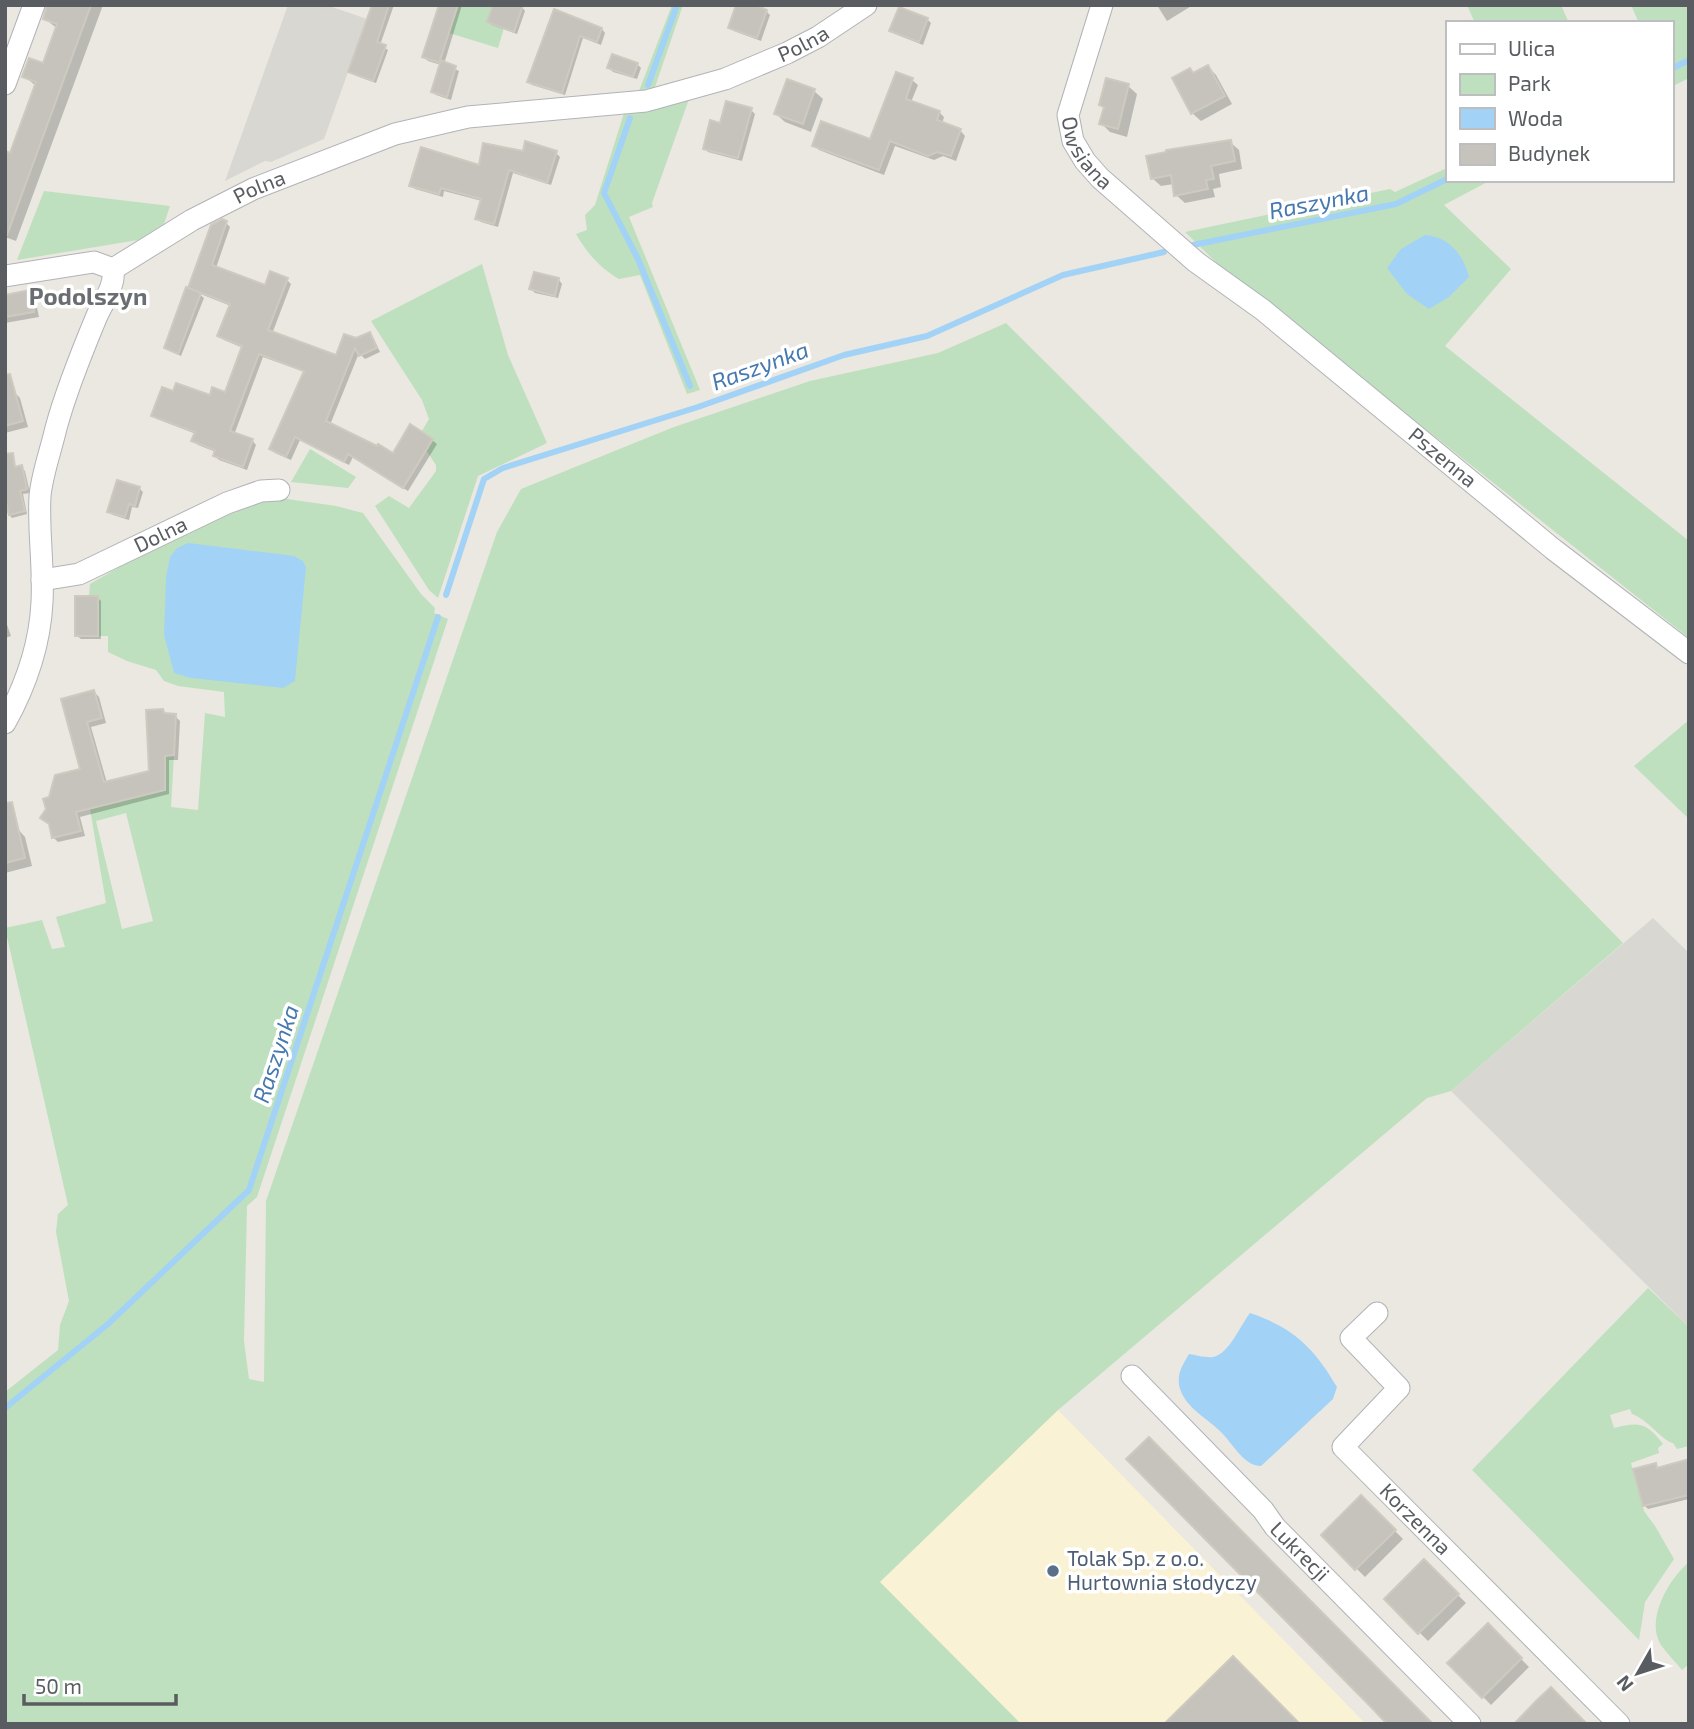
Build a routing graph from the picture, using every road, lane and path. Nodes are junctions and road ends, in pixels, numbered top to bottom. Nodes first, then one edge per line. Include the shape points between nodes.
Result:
1 (34, 5) edge
2 (866, 5) edge
3 (1102, 5) edge
4 (5, 84) edge
5 (1196, 262) joint
6 (113, 269) junction
7 (5, 276) edge
8 (279, 490) dead end
9 (42, 580) junction
10 (1689, 653) edge
11 (5, 723) edge
12 (1377, 1313) dead end
13 (1132, 1376) dead end
14 (1470, 1724) edge
15 (1619, 1724) edge

1 - 4 street
2 - 6 street, Polna via 787,53 725,79 646,101 468,117 395,134 235,198
3 - 5 street, Owsiana via 1069,115 1073,141 1100,178
5 - 10 street, Pszenna via 1263,310 1553,549
6 - 7 street via 94,262
6 - 9 street via 111,286 62,407 40,494
8 - 9 street, Dolna via 228,503 79,574
9 - 11 street via 33,654
12 - 15 street, Korzenna via 1351,1338 1399,1388 1343,1447
13 - 14 street, Lukrecji

